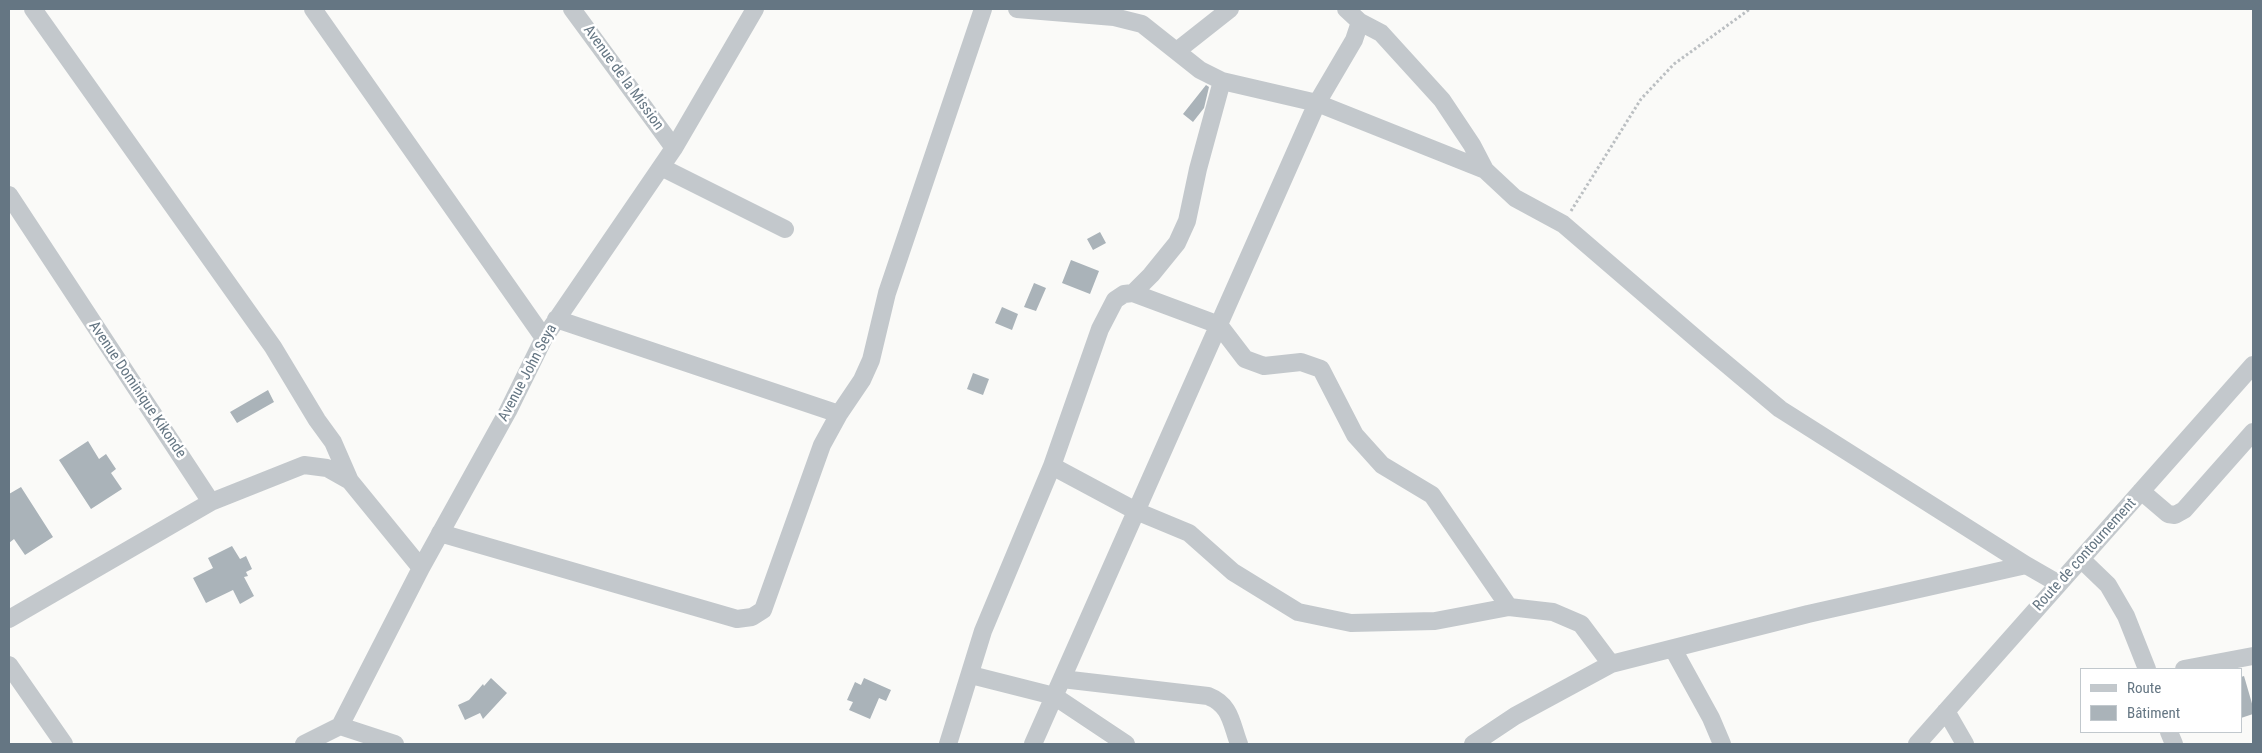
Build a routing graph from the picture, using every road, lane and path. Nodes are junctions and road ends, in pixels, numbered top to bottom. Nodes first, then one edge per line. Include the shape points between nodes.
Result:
1 (33, 9) edge
2 (313, 9) edge
3 (572, 9) edge
4 (755, 9) edge
5 (983, 9) edge
6 (1017, 9) edge
7 (1230, 9) edge
8 (1346, 9) edge
9 (1750, 9) edge
10 (1360, 22) junction
11 (1178, 50) junction
12 (1222, 81) junction
13 (1317, 103) junction
14 (674, 148) junction
15 (661, 167) junction
16 (1485, 170) junction
17 (9, 195) edge
18 (1563, 224) junction
19 (785, 229) dead end
20 (1133, 294) junction
21 (556, 320) junction
22 (1219, 325) junction
23 (544, 338) junction
24 (2253, 365) edge
25 (839, 414) junction
26 (2253, 432) edge
27 (1052, 466) junction
28 (350, 481) junction
29 (2141, 492) junction
30 (211, 502) junction
31 (1136, 511) junction
32 (440, 533) junction
33 (2081, 559) junction
34 (2026, 565) junction
35 (421, 568) junction
36 (2059, 584) junction
37 (1509, 607) junction
38 (9, 619) edge
39 (1673, 649) junction
40 (2253, 656) edge
41 (1611, 664) junction
42 (2147, 668) edge
43 (2189, 668) edge
44 (10, 671) edge
45 (971, 675) junction
46 (1062, 679) junction
47 (1054, 696) junction
48 (1946, 711) junction
49 (340, 726) junction
50 (64, 744) edge
51 (304, 744) edge
52 (395, 744) edge
53 (948, 744) edge
54 (1033, 744) edge
55 (1126, 744) edge
56 (1239, 744) edge
57 (1473, 744) edge
58 (1722, 744) edge
59 (1917, 744) edge
60 (1965, 744) edge

1 - 28 street via 273,347 333,442
2 - 23 street
3 - 14 street, Avenue de la Mission
4 - 14 street, Avenue John Seya
5 - 25 street via 887,293 871,360
6 - 11 street via 1114,17 1142,24
7 - 11 street
8 - 10 street
9 - 18 path via 1674,64 1641,99
10 - 13 street via 1354,40
10 - 16 street via 1381,33 1442,100
11 - 12 street via 1200,70
12 - 13 street
12 - 20 street via 1186,221 1177,243
13 - 16 street
13 - 22 street
14 - 15 street, Avenue John Seya
15 - 19 street
15 - 21 street, Avenue John Seya
16 - 18 street via 1515,198
17 - 30 street, Avenue Dominique Kikonde
18 - 34 street via 1780,408
20 - 22 street
20 - 27 street via 1124,294 1115,300 1100,329
21 - 23 street, Avenue John Seya
21 - 25 street
22 - 31 street
22 - 37 street via 1245,359 1264,366 1301,362 1321,369 1355,435 1382,466 1432,495
23 - 32 street, Avenue John Seya via 508,411
24 - 29 street, Route de contournement
25 - 32 street via 822,445 763,610 752,617 737,619
26 - 29 street via 2184,510 2175,515 2168,514
27 - 31 street
27 - 45 street via 983,631
28 - 30 street via 327,468 304,465
28 - 35 street
29 - 33 street, Route de contournement
30 - 38 street
31 - 37 street via 1189,533 1233,572 1298,612 1351,623 1425,622
31 - 46 street
32 - 35 street, Avenue John Seya
33 - 36 street, Route de contournement
33 - 42 street via 2108,585 2126,616
34 - 36 street
34 - 39 street via 1808,614
35 - 49 street, Avenue John Seya
36 - 48 street, Route de contournement
37 - 41 street via 1553,612 1581,624
39 - 41 street
39 - 58 street
40 - 43 street
41 - 57 street via 1515,716
44 - 50 street
45 - 47 street
45 - 53 street
46 - 47 street
46 - 56 street via 1220,700 1227,709
47 - 54 street
47 - 55 street
48 - 59 street, Route de contournement
48 - 60 street
49 - 51 street
49 - 52 street

